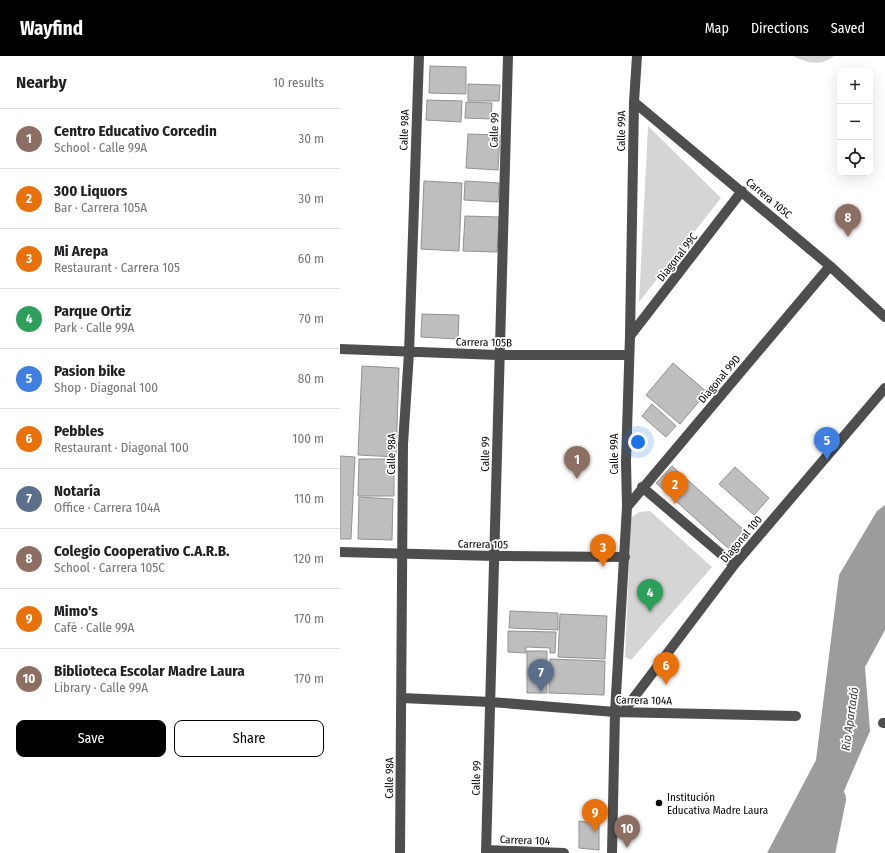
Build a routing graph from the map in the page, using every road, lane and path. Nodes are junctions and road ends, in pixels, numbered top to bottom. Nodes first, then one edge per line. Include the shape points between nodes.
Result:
1 (419, 56) edge
2 (508, 56) edge
3 (637, 56) edge
4 (634, 102) junction
5 (742, 191) junction
6 (830, 266) junction
7 (885, 317) edge
8 (630, 336) junction
9 (340, 349) edge
10 (409, 352) junction
11 (498, 355) junction
12 (628, 355) junction
13 (885, 388) edge
14 (642, 487) junction
15 (626, 507) junction
16 (340, 552) edge
17 (402, 554) junction
18 (495, 556) junction
19 (625, 557) junction
20 (734, 564) junction
21 (402, 698) junction
22 (491, 702) junction
23 (619, 712) junction
24 (796, 716) dead end
25 (486, 852) edge
26 (400, 853) edge
27 (564, 853) edge
28 (612, 853) edge

1 - 10 street, Calle 98A
2 - 11 street, Calle 99
3 - 4 street, Calle 99A
4 - 5 street, Carrera 105C
4 - 8 street, Calle 99A
5 - 6 street, Carrera 105C
5 - 8 street, Diagonal 99C
6 - 7 street, Carrera 105C
6 - 14 street, Diagonal 99D
8 - 12 street, Calle 99A
9 - 10 street, Carrera 105B
10 - 11 street, Carrera 105B
10 - 17 street, Calle 98A via 403,444
11 - 12 street, Carrera 105B
11 - 18 street, Calle 99
12 - 15 street, Calle 99A
13 - 20 street, Diagonal 100
14 - 15 street, Diagonal 99D
14 - 20 street
15 - 19 street, Calle 99A
16 - 17 street, Carrera 105
17 - 18 street, Carrera 105
17 - 21 street, Calle 98A
18 - 19 street, Carrera 105
18 - 22 street, Calle 99
19 - 23 street, Calle 99A
20 - 23 street, Diagonal 100
21 - 22 street, Carrera 104A
21 - 26 street, Calle 98A
22 - 23 street, Carrera 104A
22 - 25 street, Calle 99
23 - 24 street, Carrera 104A
23 - 28 street, Calle 99A
25 - 27 street, Carrera 104

